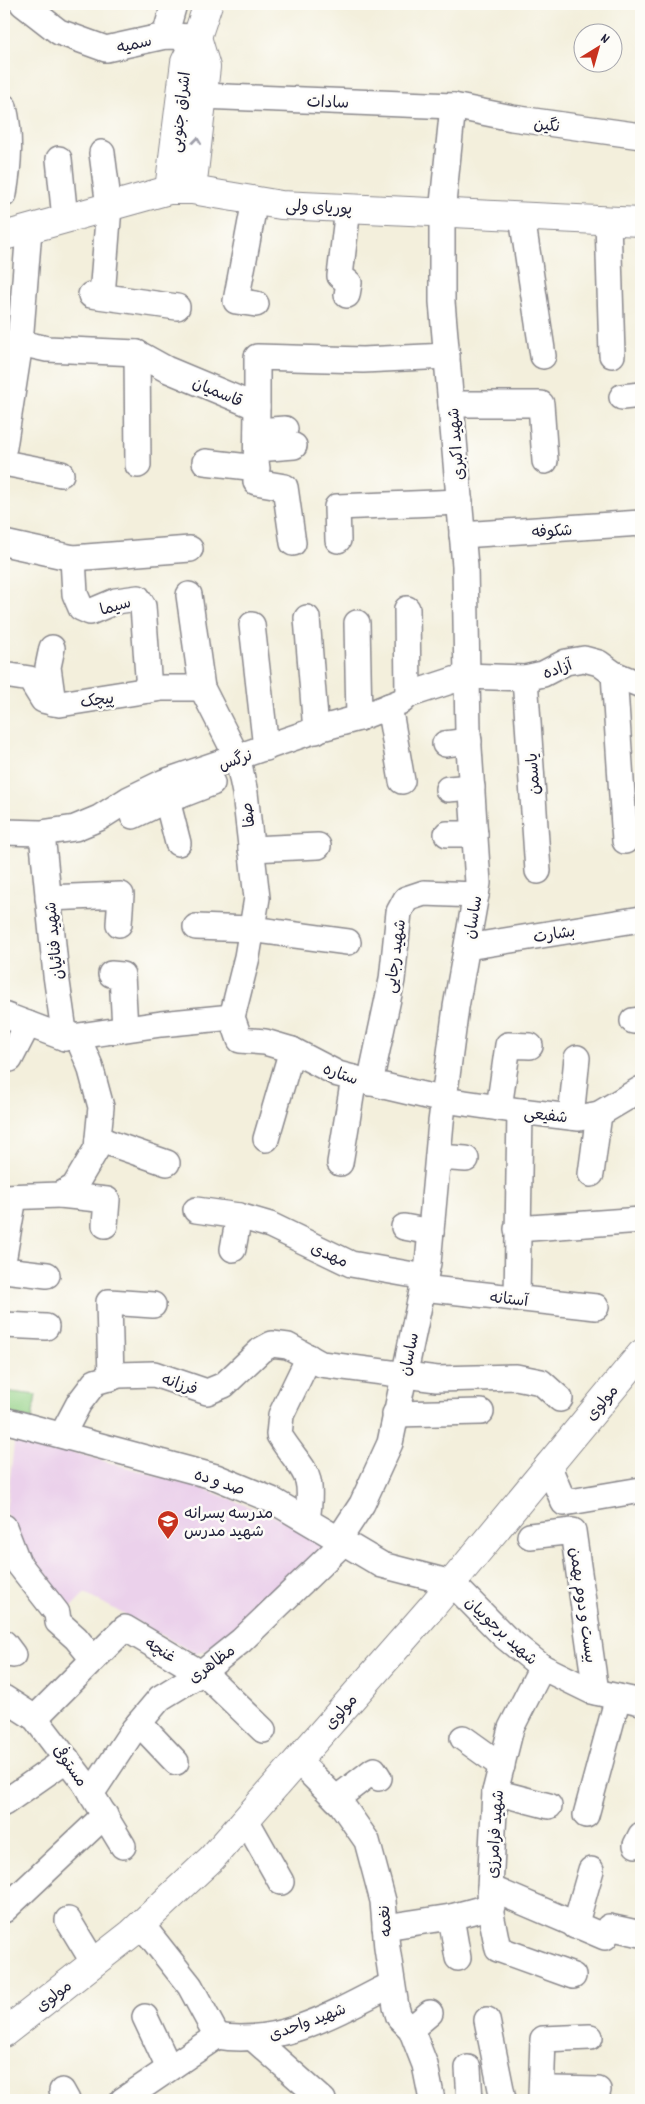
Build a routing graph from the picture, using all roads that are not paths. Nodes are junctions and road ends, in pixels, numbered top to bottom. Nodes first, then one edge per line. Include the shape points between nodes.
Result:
1 (23, 4) edge
2 (174, 4) edge
3 (208, 4) edge
4 (165, 36) junction
5 (198, 36) junction
6 (202, 96) junction
7 (454, 106) junction
8 (4, 107) edge
9 (641, 136) edge
10 (102, 153) dead end
11 (59, 160) dead end
12 (181, 190) junction
13 (4, 194) edge
14 (255, 200) junction
15 (109, 207) junction
16 (348, 208) junction
17 (442, 213) junction
18 (522, 217) junction
19 (65, 219) junction
20 (608, 221) junction
21 (641, 222) edge
22 (16, 233) edge
23 (347, 295) dead end
24 (256, 304) dead end
25 (176, 307) dead end
26 (12, 343) edge
27 (137, 353) junction
28 (612, 355) dead end
29 (448, 356) junction
30 (543, 356) dead end
31 (452, 404) junction
32 (290, 438) dead end
33 (257, 439) junction
34 (4, 446) edge
35 (545, 461) dead end
36 (205, 462) dead end
37 (4, 463) edge
38 (138, 465) dead end
39 (62, 474) dead end
40 (460, 502) junction
41 (636, 529) edge
42 (462, 535) junction
43 (338, 540) dead end
44 (4, 543) edge
45 (293, 543) dead end
46 (190, 549) dead end
47 (73, 558) junction
48 (190, 595) dead end
49 (407, 609) dead end
50 (307, 618) dead end
51 (357, 623) dead end
52 (252, 625) dead end
53 (52, 648) dead end
54 (614, 674) junction
55 (4, 675) edge
56 (466, 676) junction
57 (525, 678) junction
58 (641, 685) edge
59 (202, 688) junction
60 (149, 690) junction
61 (399, 701) junction
62 (53, 703) junction
63 (359, 718) junction
64 (316, 730) junction
65 (266, 748) junction
66 (239, 766) junction
67 (402, 780) dead end
68 (167, 800) junction
69 (4, 832) edge
70 (448, 834) dead end
71 (475, 834) junction
72 (625, 841) dead end
73 (178, 843) dead end
74 (43, 844) junction
75 (4, 846) edge
76 (318, 846) dead end
77 (251, 849) junction
78 (538, 871) dead end
79 (476, 895) junction
80 (48, 898) junction
81 (641, 919) edge
82 (119, 924) dead end
83 (196, 927) dead end
84 (251, 929) junction
85 (348, 942) dead end
86 (466, 947) junction
87 (111, 974) dead end
88 (4, 1015) edge
89 (28, 1024) junction
90 (125, 1028) junction
91 (236, 1029) junction
92 (71, 1038) junction
93 (530, 1046) dead end
94 (292, 1050) junction
95 (578, 1058) dead end
96 (10, 1059) dead end
97 (362, 1081) junction
98 (641, 1089) edge
99 (444, 1100) junction
100 (509, 1110) junction
101 (599, 1114) junction
102 (571, 1117) junction
103 (98, 1139) junction
104 (266, 1139) dead end
105 (438, 1157) junction
106 (466, 1159) dead end
107 (167, 1163) dead end
108 (340, 1163) dead end
109 (591, 1174) dead end
110 (60, 1195) junction
111 (9, 1197) edge
112 (196, 1210) dead end
113 (239, 1216) junction
114 (641, 1220) edge
115 (105, 1224) dead end
116 (404, 1227) dead end
117 (517, 1229) junction
118 (431, 1232) junction
119 (232, 1250) dead end
120 (4, 1256) edge
121 (4, 1270) edge
122 (47, 1275) dead end
123 (423, 1282) junction
124 (517, 1299) junction
125 (153, 1305) dead end
126 (596, 1307) dead end
127 (4, 1325) edge
128 (46, 1327) dead end
129 (641, 1354) edge
130 (309, 1357) junction
131 (403, 1374) junction
132 (111, 1378) junction
133 (560, 1399) dead end
134 (482, 1412) dead end
135 (395, 1414) junction
136 (4, 1425) edge
137 (62, 1435) junction
138 (548, 1465) junction
139 (641, 1490) edge
140 (307, 1520) junction
141 (4, 1527) edge
142 (530, 1536) dead end
143 (342, 1540) junction
144 (452, 1583) junction
145 (93, 1659) junction
146 (542, 1667) junction
147 (201, 1673) junction
148 (618, 1697) edge
149 (4, 1698) edge
150 (36, 1718) junction
151 (139, 1723) junction
152 (263, 1730) dead end
153 (462, 1738) dead end
154 (68, 1759) junction
155 (297, 1760) junction
156 (176, 1762) dead end
157 (502, 1766) junction
158 (378, 1778) dead end
159 (495, 1792) junction
160 (7, 1793) edge
161 (91, 1794) junction
162 (336, 1799) junction
163 (549, 1806) dead end
164 (106, 1815) junction
165 (586, 1815) dead end
166 (246, 1820) junction
167 (123, 1846) dead end
168 (592, 1870) dead end
169 (281, 1882) dead end
170 (491, 1897) junction
171 (4, 1910) edge
172 (451, 1917) junction
173 (68, 1920) dead end
174 (141, 1924) junction
175 (576, 1926) junction
176 (386, 1927) junction
177 (641, 1934) edge
178 (458, 1958) dead end
179 (94, 1963) junction
180 (573, 1976) dead end
181 (392, 1984) junction
182 (145, 2017) dead end
183 (486, 2020) dead end
184 (4, 2033) edge
185 (217, 2036) junction
186 (590, 2037) dead end
187 (253, 2038) junction
188 (170, 2068) junction
189 (468, 2068) dead end
190 (598, 2090) dead end
191 (151, 2092) edge
192 (546, 2098) edge
193 (123, 2100) edge
194 (323, 2100) edge
195 (432, 2100) edge
196 (470, 2100) edge
197 (498, 2100) edge

1 - 4 street, سمیه via 59,32 106,49
2 - 4 street
3 - 5 main road, اشراق جنوبی
4 - 5 street, سمیه
5 - 6 main road, اشراق جنوبی via 206,67
5 - 12 main road, اشراق جنوبی via 185,62
6 - 7 street, سادات
12 -> 6 main road, اشراق جنوبی
7 - 9 street, نگین via 512,118
7 - 17 street, شهید اکبری
8 - 13 street via 8,126 8,168
10 - 15 street
11 - 19 street
12 - 14 main road, پوریای ولی
12 - 15 main road, پوریای ولی
14 - 16 main road, پوریای ولی via 281,205
14 - 24 street via 236,301
15 - 19 main road, پوریای ولی
15 - 25 street via 96,296
16 - 17 main road, پوریای ولی
16 - 23 street via 340,276 349,283
17 - 18 main road, پوریای ولی
17 - 29 street, شهید اکبری via 442,302
18 - 20 main road, پوریای ولی
18 - 30 street
19 - 22 main road, پوریای ولی
20 - 21 main road, پوریای ولی
20 - 28 street
22 - 26 street
26 - 27 street, قاسمیان via 47,349
26 - 34 street
27 - 33 street, قاسمیان via 166,369
27 - 38 street
29 - 31 street, شهید اکبری
29 - 33 street, قاسمیان via 363,360 258,357
31 - 35 street via 540,404
31 - 40 street, شهید اکبری
32 - 33 street
33 - 36 street
33 - 45 street via 256,482 284,487
37 - 39 street
40 - 42 street, شهید اکبری
40 - 43 street via 337,507
41 - 42 street, شکوفه
42 - 56 street, شهید اکبری
44 - 47 street
46 - 47 street
47 - 60 street, سیما via 75,594 81,608 90,612 116,601 138,598 143,606
48 - 59 street, صفا
49 - 61 street
50 - 64 street
51 - 63 street
52 - 65 street
53 - 62 street via 48,667
54 - 57 street, آزاده via 599,663 584,659 566,662 543,674
54 - 58 street, آزاده
54 - 72 street
55 - 62 street via 30,679 43,700
56 - 57 street, آزاده
56 - 61 street, نرگس
56 - 71 street, ساسان via 457,742 460,788
57 - 78 street, یاسمن
59 - 60 street, پیچک
59 - 66 street, صفا
60 - 62 street, پیچک
61 - 63 street, نرگس
61 - 67 street
63 - 64 street, نرگس
64 - 65 street, نرگس
65 - 66 street, نرگس
66 - 68 street, نرگس
66 - 69 street, نرگس via 164,782 75,828 41,833
66 - 77 street, صفا
68 - 73 street
68 - 74 street, نرگس via 101,833
70 - 71 street
71 - 79 street, ساسان
74 - 75 street, نرگس
74 - 80 street, شهید فنائیان
76 - 77 street
77 - 84 street, صفا via 257,898
79 - 86 street, ساسان
79 - 97 street, شهید رجایی via 424,893 406,899 399,912 392,980
80 - 82 street via 121,895
80 - 92 street, شهید فنائیان
81 - 86 street, بشارت
83 - 84 street
84 - 85 street
84 - 91 street, صفا
86 - 99 street, ساسان
87 - 90 street via 122,975
88 - 89 street
89 - 92 street
89 - 96 street
90 - 91 street, ستاره
90 - 92 street, ستاره
91 - 94 street, ستاره
92 - 103 street, شهید فنائیان via 90,1066 101,1107
93 - 100 street via 508,1045
94 - 97 street, ستاره via 338,1074
94 - 104 street
95 - 102 street
97 - 99 street, ستاره
97 - 108 street, شهید رجایی
98 - 101 street, شفیعی
99 - 100 street, شفیعی
99 - 105 street, ساسان
100 - 102 street, شفیعی
100 - 117 street
101 - 102 street, شفیعی
101 - 109 street
103 - 107 street
103 - 110 street, شهید فنائیان via 97,1148 74,1187
105 - 106 street
105 - 118 street, ساسان
110 - 111 street
110 - 115 street via 107,1200
111 - 120 street
112 - 113 street, مهدی
113 - 119 street
113 - 123 street, مهدی via 270,1225 352,1264
114 - 117 street
116 - 118 street
117 - 124 street
118 - 123 street, ساسان
121 - 122 street
123 - 124 street, آستانه
123 - 131 street, ساسان
124 - 126 street, آستانه
125 - 132 street via 109,1302
127 - 128 street
129 - 138 main road, مولوی
130 - 131 street, فرزانه via 321,1364
130 - 132 street, فرزانه via 288,1346 272,1344 261,1350 224,1385 207,1392 154,1374
130 - 140 street via 280,1415 273,1417 279,1435 308,1476 311,1494
131 - 133 street, فرزانه via 437,1380 516,1377 541,1382
131 - 135 street, ساسان
132 - 137 street, فرزانه via 95,1382
134 - 135 street
135 - 143 street, ساسان via 390,1443
136 - 137 street, صد و ده
137 - 140 street, صد و ده via 216,1477 272,1500
138 - 139 street via 564,1503
138 - 144 main road, مولوی
140 - 143 street, صد و ده
141 - 145 street via 18,1563 57,1613 58,1622
142 - 148 street, بیست و دوم بهمن via 573,1531
143 - 144 street, صد و ده via 382,1565
143 - 147 street, مظاهری via 242,1641
144 - 146 street, شهید برجوییان via 505,1637
144 - 155 main road, مولوی
145 - 147 street, غنچه via 125,1628
145 - 150 street
146 - 148 street, شهید برجوییان
146 - 157 street, شهید فرامرزی via 511,1728
147 - 151 street, مظاهری via 160,1698
147 - 152 street, غنچه
148 - 165 street
149 - 150 street, مستوفی
150 - 154 street, مستوفی
151 - 156 street
151 - 161 street, مظاهری
153 - 157 street
154 - 160 street
154 - 161 street, مستوفی
155 - 162 street, نغمه
155 - 166 main road, مولوی
157 - 159 street, شهید فرامرزی
158 - 162 street via 374,1770
159 - 163 street
159 - 170 street, شهید فرامرزی
161 - 164 street, مستوفی
162 - 176 street, نغمه via 367,1841 383,1901
164 - 167 street, مستوفی
164 - 171 street
166 - 169 street
166 - 174 main road, مولوی via 212,1858
168 - 175 street
170 - 172 street
170 - 175 street
170 - 180 street, شهید فرامرزی via 498,1949
172 - 176 street
172 - 178 street
173 - 179 street
174 - 179 main road, مولوی
174 - 185 street via 190,1986
175 - 177 street via 605,1937 609,1927
176 - 181 street, نغمه
179 - 184 main road, مولوی
181 - 187 street, شهید واحدی via 300,2027 270,2037
181 - 195 street, نغمه via 399,2018 421,2021
182 - 188 street
183 - 197 street
185 - 187 street, شهید واحدی
185 - 188 street
186 - 192 street via 543,2039
187 - 194 street
188 - 191 street
189 - 196 street
190 - 192 street via 554,2089
191 - 193 street
192 - 197 street

